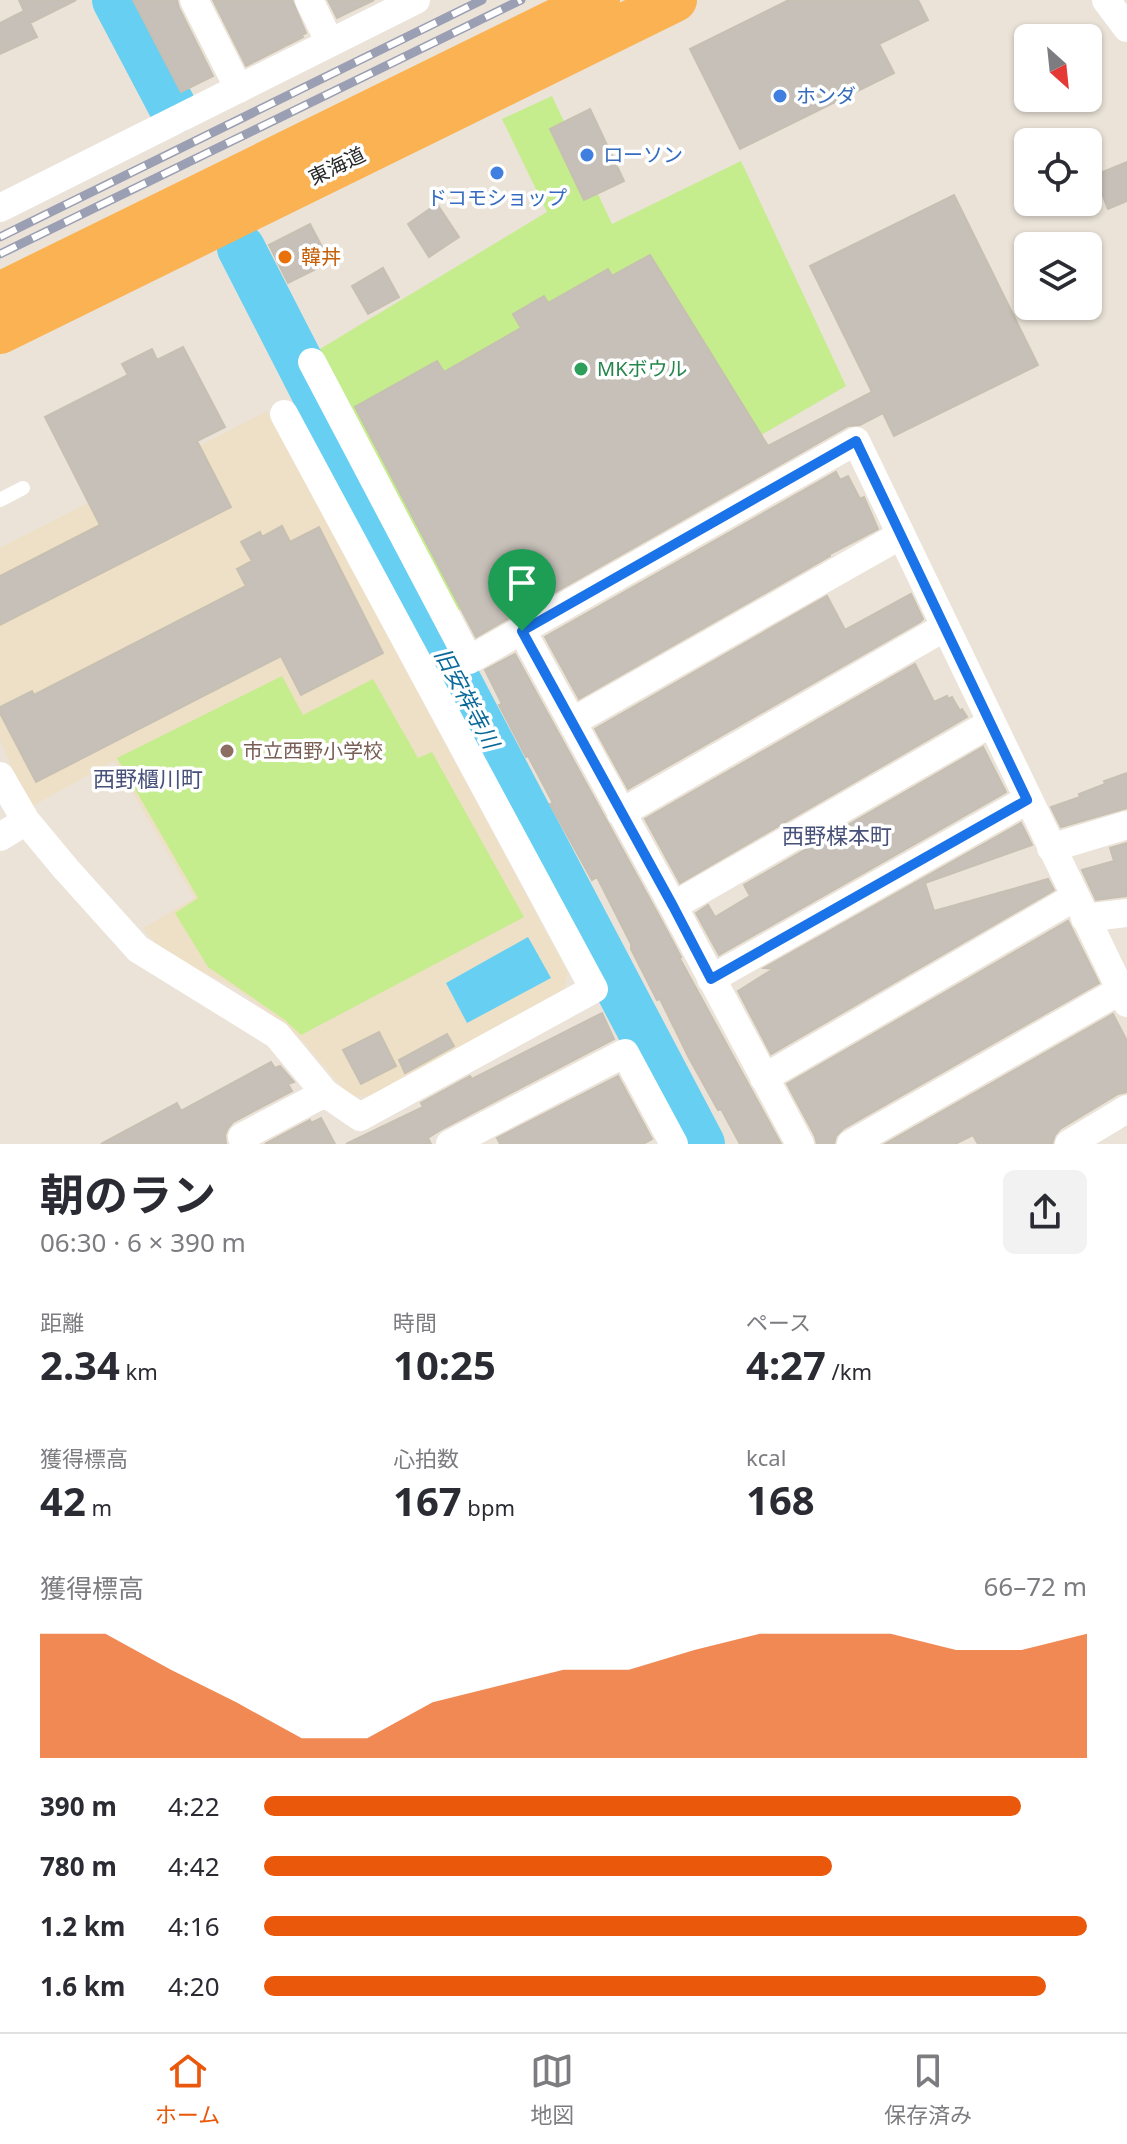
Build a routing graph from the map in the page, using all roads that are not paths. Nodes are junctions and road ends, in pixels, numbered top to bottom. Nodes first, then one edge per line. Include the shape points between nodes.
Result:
1 (194, 0) edge
2 (309, 0) edge
3 (416, 0) edge
4 (598, 0) edge
5 (675, 0) edge
6 (1106, 0) edge
7 (1127, 28) edge
8 (330, 43) junction
9 (239, 89) junction
10 (0, 208) edge
11 (0, 294) edge
12 (0, 332) edge
13 (312, 362) dead end
14 (284, 414) dead end
15 (23, 488) dead end
16 (0, 500) edge
17 (901, 535) junction
18 (430, 587) junction
19 (388, 608) junction
20 (945, 627) junction
21 (522, 631) junction
22 (572, 722) junction
23 (991, 723) junction
24 (0, 776) edge
25 (1027, 800) junction
26 (621, 813) junction
27 (26, 821) junction
28 (1127, 825) edge
29 (0, 837) edge
30 (1051, 848) junction
31 (673, 906) junction
32 (1080, 907) junction
33 (1127, 913) edge
34 (711, 979) junction
35 (1124, 996) edge
36 (764, 1078) junction
37 (325, 1093) junction
38 (1127, 1109) edge
39 (668, 1142) edge
40 (245, 1144) edge
41 (450, 1144) edge
42 (800, 1144) edge
43 (851, 1144) edge
44 (1069, 1144) edge

1 - 9 street
2 - 8 street
3 - 8 street
4 - 11 highway, 東海道
5 - 12 highway, 東海道
6 - 7 street
8 - 9 street
9 - 10 street
13 - 18 street
14 - 19 street
15 - 16 lane
17 - 20 street
17 - 21 street via 856,441
17 - 22 street
18 - 19 street
18 - 21 street via 469,660
19 - 37 street via 594,989 360,1117
20 - 23 street
20 - 26 street
21 - 22 street
22 - 26 street
23 - 25 street
23 - 31 street
24 - 27 street
25 - 30 street
25 - 34 street
26 - 31 street
27 - 29 street
27 - 37 street via 138,949 277,1035
28 - 30 street
30 - 32 street
31 - 34 street
32 - 33 street
32 - 35 street
32 - 36 street
34 - 36 street
35 - 43 street
36 - 42 street
37 - 40 street via 242,1137
38 - 44 street
39 - 41 street via 625,1053

